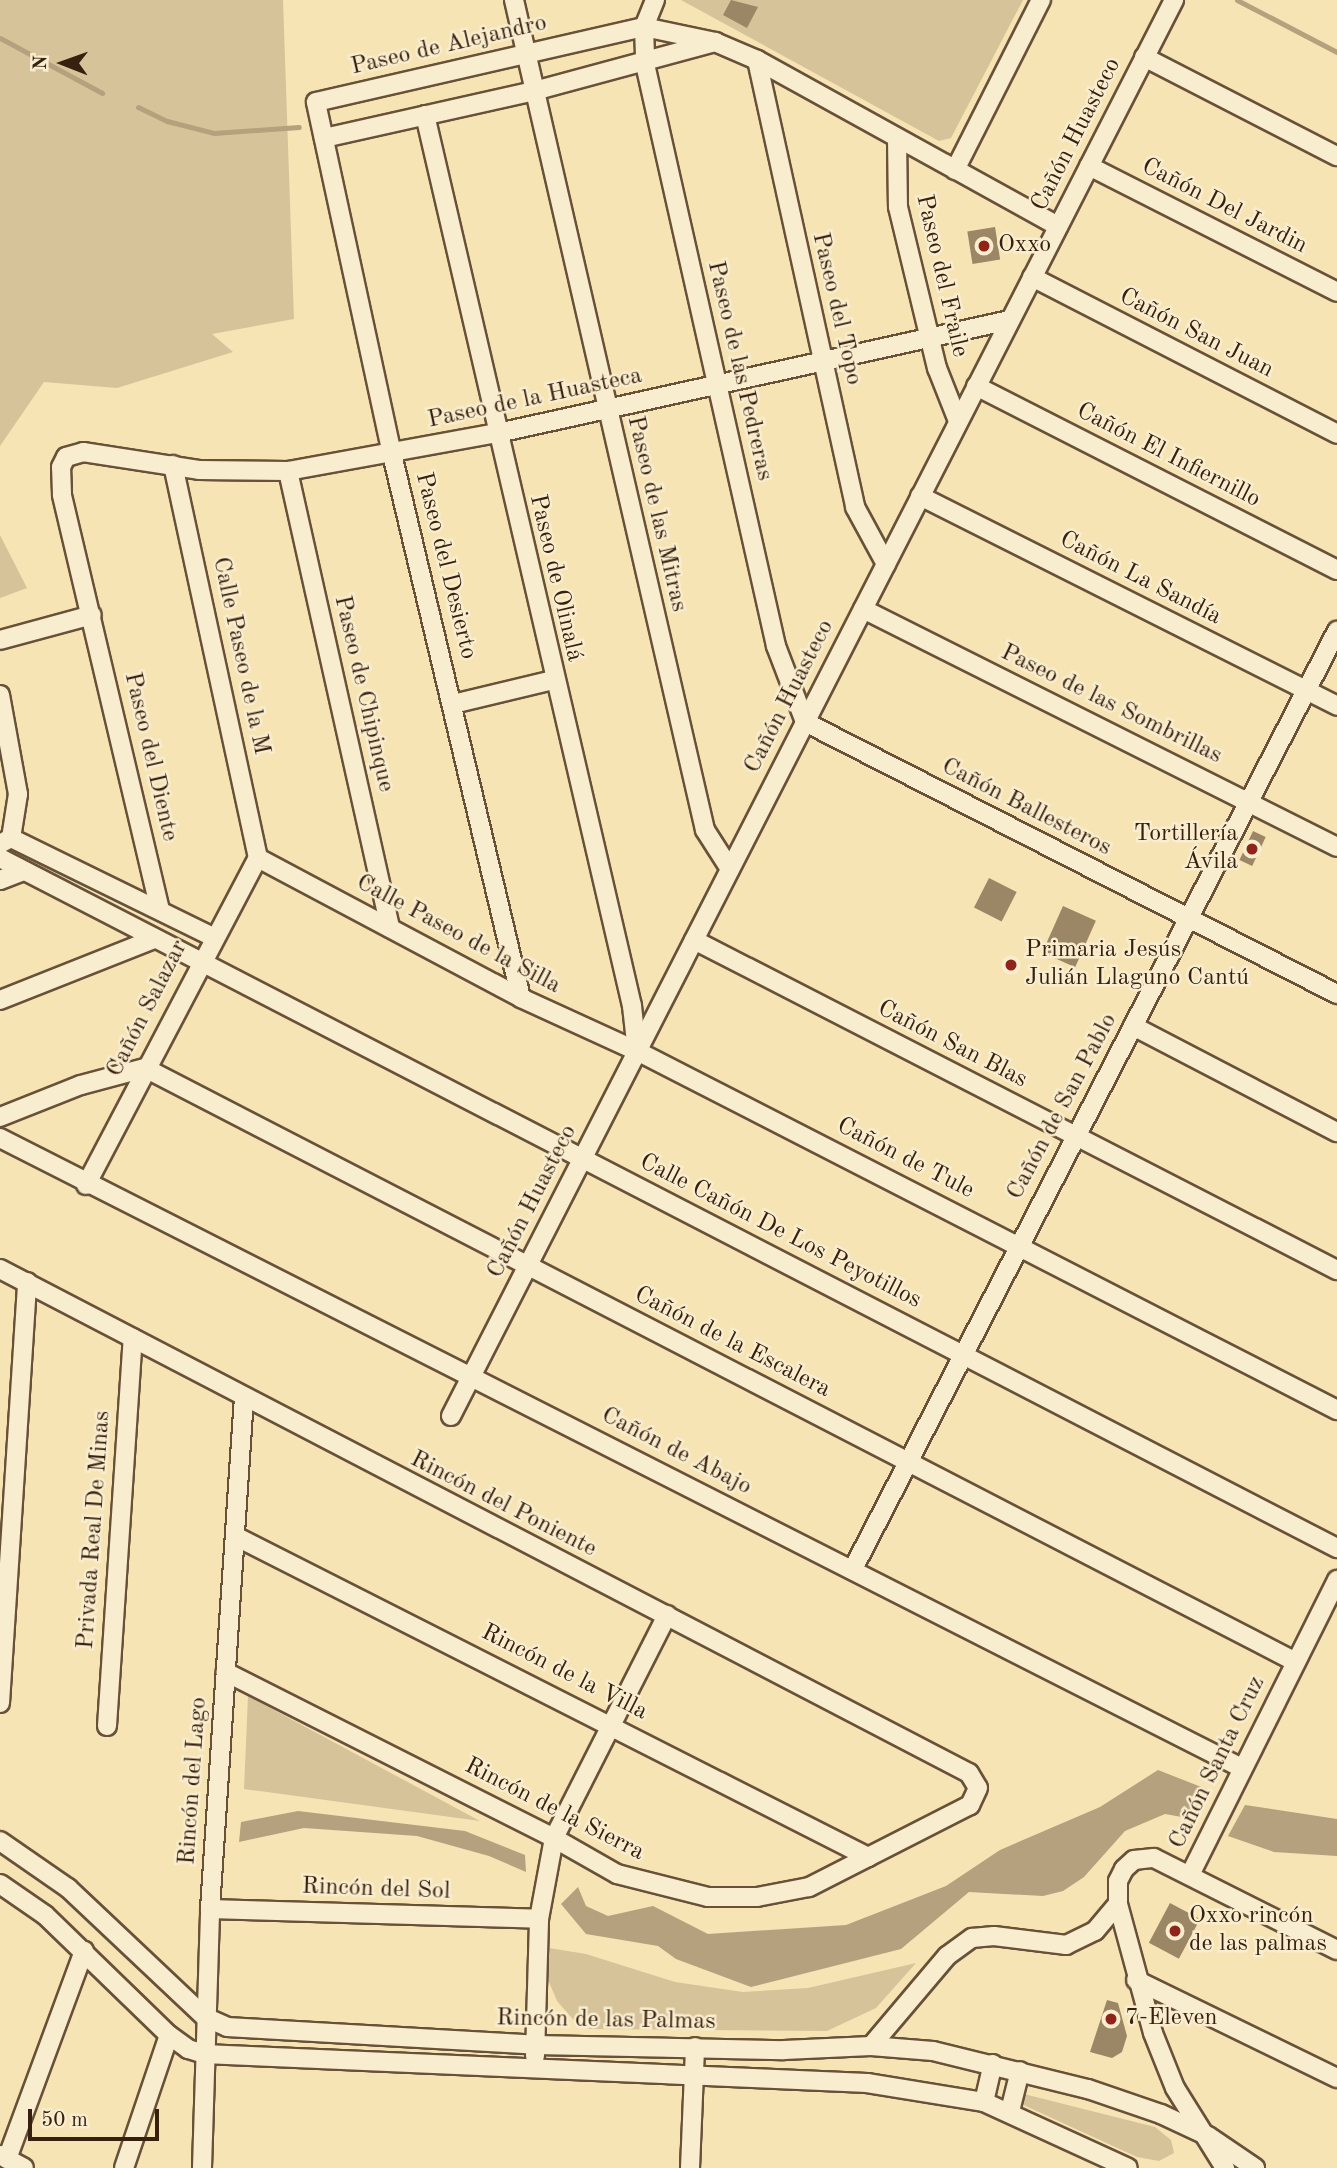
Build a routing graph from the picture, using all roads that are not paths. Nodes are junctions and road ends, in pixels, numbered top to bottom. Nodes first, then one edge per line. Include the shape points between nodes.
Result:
1 (514, 0) edge
2 (655, 0) edge
3 (1041, 0) edge
4 (1174, 0) edge
5 (644, 27) junction
6 (715, 42) junction
7 (526, 54) junction
8 (1144, 57) junction
9 (757, 60) junction
10 (645, 64) junction
11 (534, 91) junction
12 (316, 102) joint
13 (425, 115) junction
14 (324, 138) junction
15 (897, 138) junction
16 (1337, 156) edge
17 (1089, 166) junction
18 (955, 170) junction
19 (1058, 226) junction
20 (1032, 277) junction
21 (1337, 292) edge
22 (1010, 320) junction
23 (930, 335) junction
24 (823, 358) junction
25 (716, 383) junction
26 (976, 386) junction
27 (606, 410) junction
28 (958, 421) junction
29 (498, 433) junction
30 (1337, 434) edge
31 (392, 454) junction
32 (66, 457) joint
33 (173, 465) junction
34 (288, 471) junction
35 (920, 496) junction
36 (886, 564) junction
37 (1337, 570) edge
38 (863, 608) junction
39 (92, 615) junction
40 (1337, 631) edge
41 (0, 640) edge
42 (553, 680) junction
43 (1307, 690) junction
44 (0, 695) edge
45 (453, 704) junction
46 (1337, 706) edge
47 (805, 722) junction
48 (1249, 800) junction
49 (5, 841) edge
50 (1337, 847) edge
51 (0, 858) edge
52 (258, 858) junction
53 (730, 869) junction
54 (23, 871) junction
55 (0, 880) edge
56 (160, 910) junction
57 (1188, 918) junction
58 (390, 928) junction
59 (213, 937) junction
60 (154, 939) junction
61 (694, 940) junction
62 (200, 962) junction
63 (1337, 994) edge
64 (521, 999) junction
65 (0, 1000) edge
66 (1133, 1026) junction
67 (637, 1051) junction
68 (145, 1068) junction
69 (0, 1117) edge
70 (1337, 1132) edge
71 (1074, 1135) junction
72 (0, 1138) edge
73 (582, 1158) junction
74 (86, 1185) junction
75 (1019, 1244) junction
76 (527, 1267) junction
77 (0, 1269) edge
78 (1337, 1270) edge
79 (27, 1282) junction
80 (133, 1338) junction
81 (963, 1353) junction
82 (471, 1376) junction
83 (244, 1397) junction
84 (1337, 1410) edge
85 (451, 1416) dead end
86 (909, 1461) junction
87 (236, 1536) junction
88 (1337, 1548) edge
89 (853, 1569) junction
90 (1336, 1586) edge
91 (667, 1615) junction
92 (1296, 1662) junction
93 (226, 1672) junction
94 (0, 1703) edge
95 (610, 1723) junction
96 (107, 1726) dead end
97 (1242, 1768) junction
98 (978, 1788) joint
99 (554, 1838) junction
100 (0, 1841) edge
101 (868, 1857) junction
102 (1190, 1875) junction
103 (0, 1884) edge
104 (1118, 1904) junction
105 (210, 1909) junction
106 (539, 1919) junction
107 (1337, 1950) edge
108 (84, 1951) junction
109 (1136, 1980) junction
110 (205, 2017) junction
111 (169, 2035) junction
112 (536, 2045) junction
113 (871, 2046) junction
114 (695, 2047) junction
115 (204, 2054) junction
116 (993, 2064) junction
117 (535, 2070) junction
118 (1020, 2071) junction
119 (694, 2074) junction
120 (1337, 2078) edge
121 (984, 2102) junction
122 (1010, 2111) junction
123 (1209, 2136) junction
124 (4, 2157) edge
125 (24, 2168) edge
126 (124, 2168) edge
127 (202, 2168) edge
128 (690, 2168) edge
129 (1128, 2168) edge
130 (1225, 2168) edge
131 (1255, 2168) edge

1 - 7 street, Paseo de las Mitras
2 - 5 street
3 - 18 street
4 - 8 street, Cañón Huasteco
5 - 6 street, Paseo de Alejandro
5 - 7 street, Paseo de Alejandro
5 - 10 street, Paseo de las Pedreras
6 - 9 street, Paseo de Alejandro
6 - 10 street
7 - 11 street, Paseo de las Mitras
7 - 12 street, Paseo de Alejandro
8 - 16 street
8 - 17 street, Cañón Huasteco
9 - 15 street, Paseo de Alejandro
9 - 24 street, Paseo del Topo
10 - 11 street
10 - 25 street, Paseo de las Pedreras
11 - 13 street
11 - 27 street, Paseo de las Mitras
12 - 14 street, Paseo del Desierto
13 - 14 street
13 - 29 street, Paseo de Olinalá
14 - 31 street, Paseo del Desierto
15 - 18 street, Paseo de Alejandro
15 - 23 street, Paseo del Fraile via 898,207
17 - 19 street, Cañón Huasteco
17 - 21 street, Cañón Del Jardin
18 - 19 street, Paseo de Alejandro
19 - 20 street, Cañón Huasteco
20 - 22 street, Cañón Huasteco
20 - 30 street, Cañón San Juan
22 - 23 street, Paseo de la Huasteca
22 - 26 street, Cañón Huasteco
23 - 24 street, Paseo de la Huasteca
23 - 28 street, Paseo del Fraile
24 - 25 street, Paseo de la Huasteca
24 - 36 street, Paseo del Topo via 855,507
25 - 27 street, Paseo de la Huasteca
25 - 47 street, Paseo de las Pedreras via 776,646
26 - 28 street, Cañón Huasteco
26 - 37 street, Cañón El Infiernillo
27 - 29 street, Paseo de la Huasteca
27 - 53 street, Paseo de las Mitras via 705,830
28 - 35 street, Cañón Huasteco
29 - 31 street, Paseo de la Huasteca
29 - 42 street, Paseo de Olinalá
31 - 34 street, Paseo de la Huasteca
31 - 45 street, Paseo del Desierto
32 - 33 street, Paseo de la Huasteca via 83,452
32 - 39 street, Paseo del Diente via 61,467 62,494
33 - 34 street, Paseo de la Huasteca via 233,473
33 - 52 street, Calle Paseo de la M
34 - 58 street, Paseo de Chipinque
35 - 36 street, Cañón Huasteco
35 - 43 street, Cañón La Sandía
36 - 38 street, Cañón Huasteco
38 - 47 street, Cañón Huasteco
38 - 48 street, Paseo de las Sombrillas
39 - 41 street
39 - 56 street, Paseo del Diente
40 - 43 street, Cañón de San Pablo
42 - 45 street
42 - 67 street, Paseo de Olinalá via 632,1006
43 - 46 street, Cañón La Sandía
43 - 48 street, Cañón de San Pablo
44 - 49 street via 18,794
45 - 64 street, Paseo del Desierto
47 - 53 street, Cañón Huasteco
47 - 57 street, Cañón Ballesteros
48 - 50 street, Paseo de las Sombrillas
48 - 57 street, Cañón de San Pablo
49 - 56 street
51 - 54 street, Calle Cañón De Los Peyotillos
52 - 58 street, Calle Paseo de la Silla
52 - 59 street, Cañón Salazar
53 - 61 street, Cañón Huasteco
54 - 55 street
54 - 60 street, Calle Cañón De Los Peyotillos
56 - 59 street
57 - 63 street, Cañón Ballesteros
57 - 66 street, Cañón de San Pablo
58 - 64 street, Calle Paseo de la Silla
59 - 62 street, Cañón Salazar
60 - 62 street, Calle Cañón De Los Peyotillos
60 - 65 street
61 - 67 street, Cañón Huasteco
61 - 71 street, Cañón San Blas
62 - 68 street, Cañón Salazar
62 - 73 street, Calle Cañón De Los Peyotillos
64 - 67 street, Calle Paseo de la Silla
66 - 70 street
66 - 71 street, Cañón de San Pablo
67 - 73 street, Cañón Huasteco
67 - 75 street, Cañón de Tule
68 - 69 street via 81,1085
68 - 74 street, Cañón Salazar
68 - 76 street, Cañón de la Escalera
71 - 75 street, Cañón de San Pablo
71 - 78 street, Cañón San Blas
72 - 74 street, Cañón de Abajo
73 - 76 street, Cañón Huasteco
73 - 81 street, Calle Cañón De Los Peyotillos
74 - 82 street, Cañón de Abajo
75 - 81 street, Cañón de San Pablo
75 - 84 street, Cañón de Tule
76 - 82 street, Cañón Huasteco
76 - 86 street, Cañón de la Escalera
77 - 79 street, Rincón del Poniente
79 - 80 street, Rincón del Poniente
79 - 94 street
80 - 83 street, Rincón del Poniente
80 - 96 street, Privada Real De Minas
81 - 86 street, Cañón de San Pablo
81 - 88 street, Calle Cañón De Los Peyotillos
82 - 85 street, Cañón Huasteco
82 - 89 street, Cañón de Abajo
83 - 87 street, Rincón del Lago
83 - 91 street, Rincón del Poniente
86 - 89 street, Cañón de San Pablo
86 - 92 street, Cañón de la Escalera
87 - 93 street, Rincón del Lago
87 - 95 street, Rincón de la Villa
89 - 97 street, Cañón de Abajo
90 - 92 street, Cañón Santa Cruz
91 - 95 street
91 - 98 street, Rincón del Poniente via 969,1773
92 - 97 street, Cañón Santa Cruz
93 - 99 street, Rincón de la Sierra
93 - 105 street, Rincón del Lago
95 - 99 street
95 - 101 street, Rincón de la Villa
97 - 102 street, Cañón Santa Cruz
98 - 101 street, Rincón de la Sierra via 970,1805
99 - 101 street, Rincón de la Sierra via 617,1874 708,1897 757,1897 809,1887
99 - 106 street
100 - 110 street, Rincón de las Palmas via 68,1888
102 - 104 street, Cañón Santa Cruz via 1154,1857 1134,1860 1118,1881
102 - 107 street
103 - 108 street, Rincón de las Palmas
104 - 109 street, Cañón Santa Cruz
104 - 113 street via 1096,1931 1066,1945 994,1936 972,1938 947,1956
105 - 106 street, Rincón del Sol
105 - 110 street, Rincón del Lago
106 - 112 street
108 - 111 street, Rincón de las Palmas
108 - 124 street
109 - 120 street
109 - 123 street, Cañón Santa Cruz via 1175,2088
110 - 112 street, Rincón de las Palmas via 227,2027
110 - 115 street, Rincón del Lago
111 - 115 street, Rincón de las Palmas
111 - 126 street
112 - 114 street, Rincón de las Palmas
112 - 117 street
113 - 114 street, Rincón de las Palmas via 784,2050
113 - 116 street, Rincón de las Palmas via 933,2051
114 - 119 street
115 - 117 street, Rincón de las Palmas
115 - 127 street, Rincón del Lago
116 - 118 street, Rincón de las Palmas
116 - 121 street
117 - 119 street, Rincón de las Palmas
118 - 122 street
118 - 123 street, Rincón de las Palmas via 1161,2114
119 - 121 street, Rincón de las Palmas via 867,2084
119 - 128 street
121 - 122 street, Rincón de las Palmas
122 - 129 street, Rincón de las Palmas
123 - 130 street, Cañón Santa Cruz
123 - 131 street, Rincón de las Palmas
124 - 125 street

